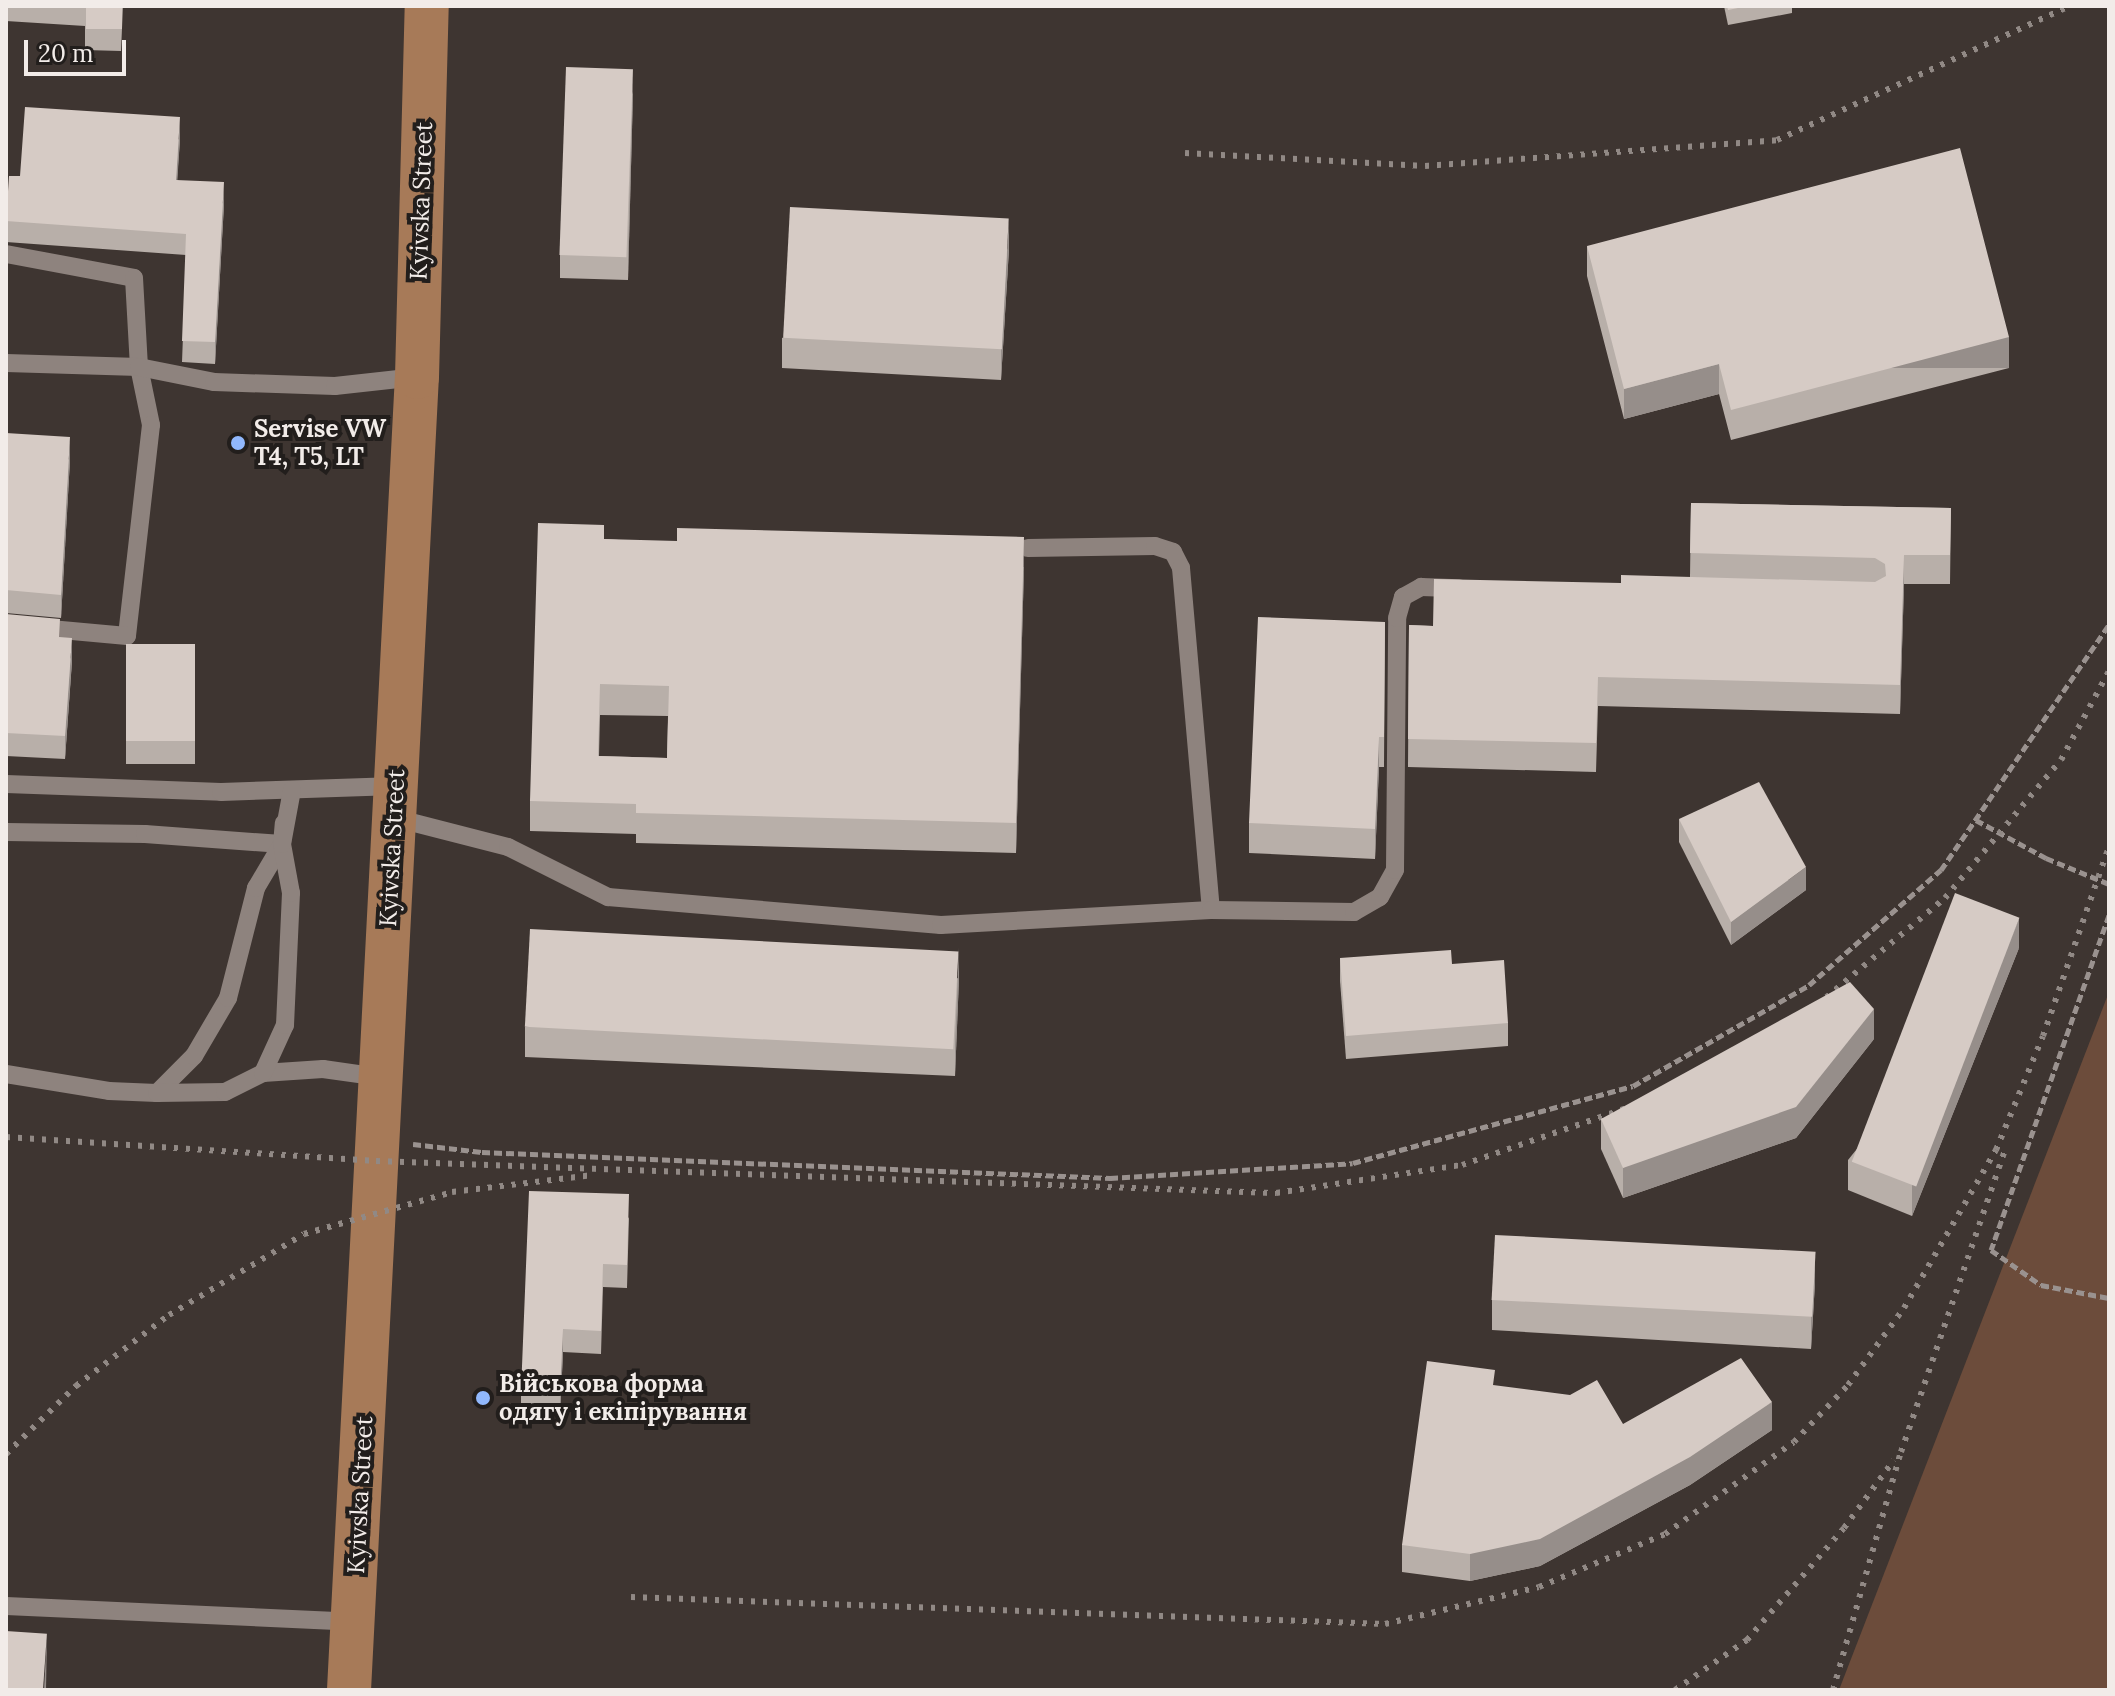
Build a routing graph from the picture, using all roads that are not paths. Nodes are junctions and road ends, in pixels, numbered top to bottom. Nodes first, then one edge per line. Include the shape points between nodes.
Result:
1 (427, 6) edge
2 (6, 254) edge
3 (6, 363) edge
4 (139, 367) junction
5 (417, 377) junction
6 (1028, 548) dead end
7 (1483, 588) edge
8 (6, 625) edge
9 (6, 784) edge
10 (292, 790) junction
11 (395, 802) junction
12 (6, 832) edge
13 (282, 844) junction
14 (1211, 910) junction
15 (263, 1073) junction
16 (6, 1074) edge
17 (380, 1077) junction
18 (157, 1093) junction
19 (6, 1606) edge
20 (353, 1622) junction
21 (349, 1690) edge

1 - 5 main road, Kyivska Street
2 - 4 lane via 134,278
3 - 4 lane
4 - 5 lane via 214,382 335,386
4 - 8 lane via 151,425 127,636
5 - 11 main road, Kyivska Street
6 - 14 lane via 1155,546 1173,552 1181,568
7 - 14 lane via 1421,587 1403,597 1397,618 1395,870 1380,897 1354,912
9 - 10 lane
10 - 11 lane
10 - 13 lane
11 - 14 lane via 508,847 608,897 941,925
11 - 17 main road, Kyivska Street
12 - 13 lane via 145,834
13 - 15 lane via 291,893 285,1025
13 - 18 lane via 256,888 228,998 194,1056
15 - 17 lane via 323,1069
15 - 18 lane via 225,1092
16 - 18 lane via 109,1091
17 - 20 main road, Kyivska Street
19 - 20 lane
20 - 21 main road, Kyivska Street

